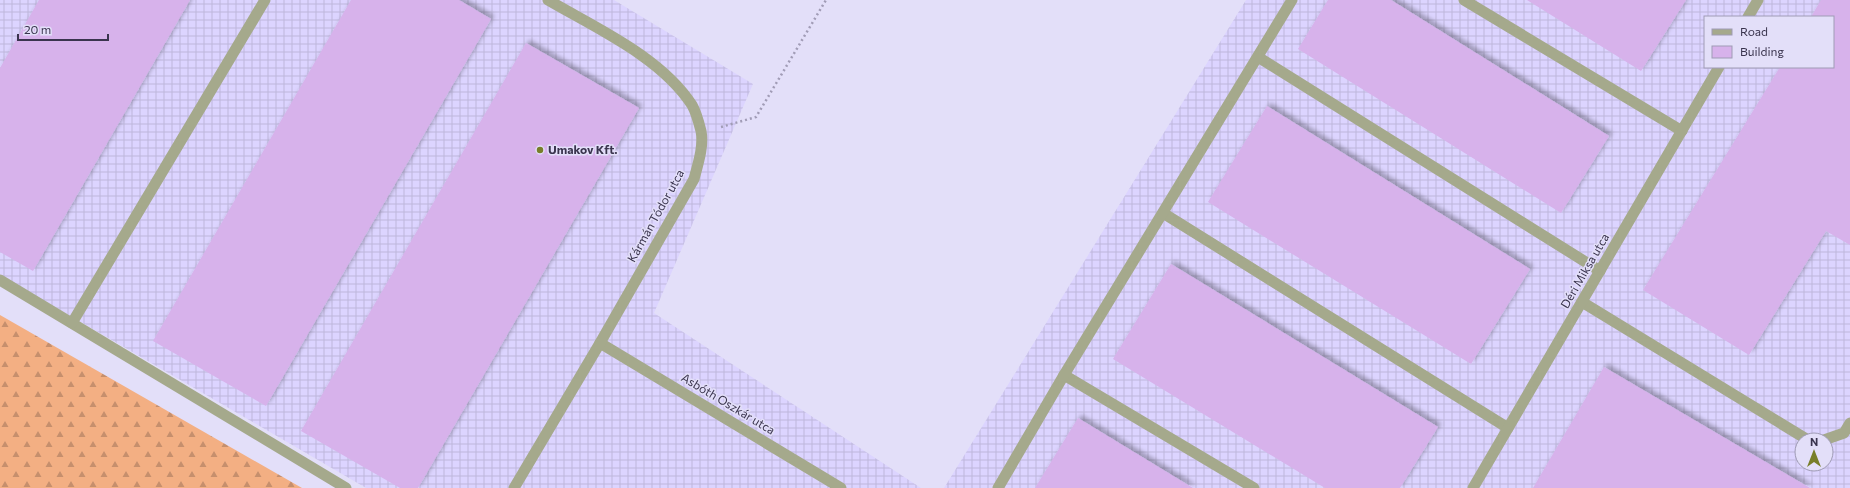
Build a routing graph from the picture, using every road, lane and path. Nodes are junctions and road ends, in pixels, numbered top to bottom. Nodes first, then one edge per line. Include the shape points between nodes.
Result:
1 (265, 0) edge
2 (548, 0) edge
3 (826, 0) edge
4 (1292, 0) edge
5 (1464, 0) edge
6 (1758, 0) edge
7 (1749, 16) edge
8 (1258, 57) junction
9 (1718, 68) edge
10 (1682, 131) junction
11 (701, 132) junction
12 (1162, 213) junction
13 (1600, 271) junction
14 (0, 280) edge
15 (1582, 302) junction
16 (72, 323) junction
17 (600, 343) junction
18 (1064, 375) junction
19 (1850, 423) edge
20 (1508, 428) junction
21 (1795, 432) edge
22 (1834, 436) edge
23 (346, 488) edge
24 (514, 488) edge
25 (841, 488) edge
26 (998, 488) edge
27 (1254, 488) edge
28 (1473, 488) edge

1 - 16 street
2 - 11 street, Kármán Tódor utca via 637,52 668,77 693,106
3 - 11 path via 756,117
4 - 8 street
5 - 10 street
6 - 7 street
8 - 12 street
8 - 13 street
9 - 10 street, Déri Miksa utca
10 - 13 street, Déri Miksa utca
11 - 17 street, Kármán Tódor utca via 700,160 694,178
12 - 18 street
12 - 20 street
13 - 15 street, Déri Miksa utca
14 - 16 street
15 - 20 street, Déri Miksa utca
15 - 21 street
16 - 23 street
17 - 24 street, Kármán Tódor utca
17 - 25 street, Asbóth Oszkár utca
18 - 26 street
18 - 27 street
19 - 22 street via 1844,433
20 - 28 street, Déri Miksa utca

